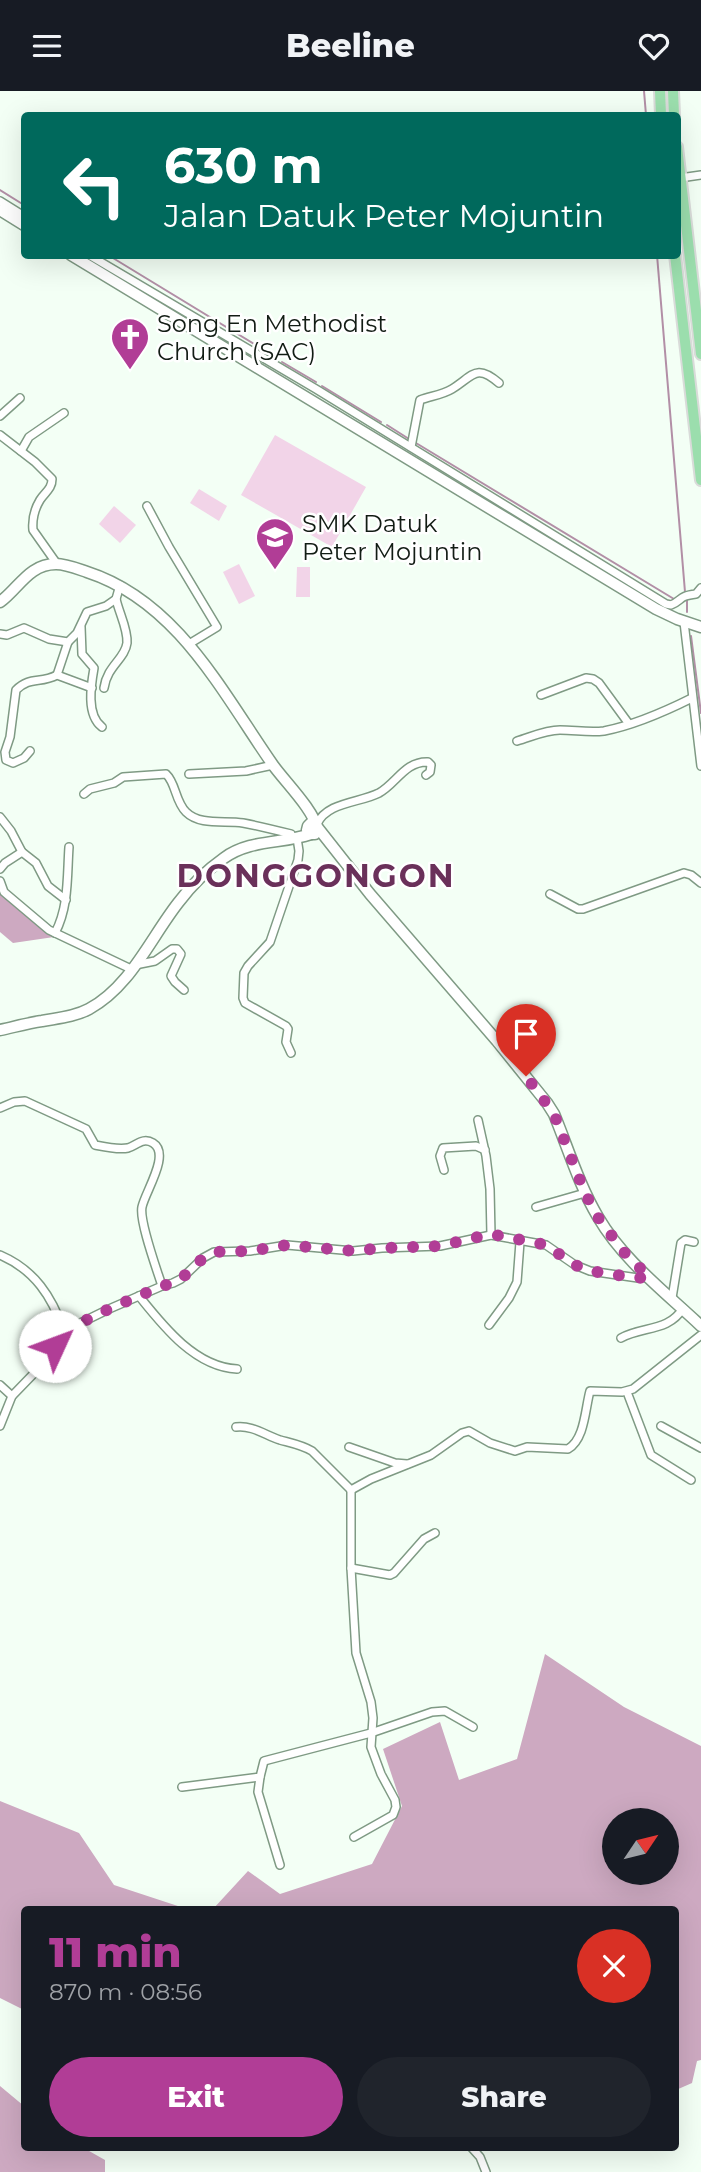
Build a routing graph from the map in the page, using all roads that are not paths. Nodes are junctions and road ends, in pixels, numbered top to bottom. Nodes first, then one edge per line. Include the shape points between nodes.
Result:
1 (660, 91) edge
2 (673, 91) edge
3 (661, 112) edge
4 (674, 112) edge
5 (701, 176) edge
6 (681, 179) edge
7 (681, 187) edge
8 (0, 201) edge
9 (0, 210) edge
10 (21, 214) edge
11 (21, 223) edge
12 (78, 259) edge
13 (96, 259) edge
14 (676, 259) edge
15 (701, 354) edge
16 (499, 383) dead end
17 (20, 398) dead end
18 (64, 413) dead end
19 (0, 416) edge
20 (0, 435) edge
21 (411, 447) junction
22 (21, 451) junction
23 (421, 461) junction
24 (701, 479) edge
25 (147, 506) dead end
26 (515, 510) junction
27 (512, 522) junction
28 (57, 564) junction
29 (120, 585) junction
30 (701, 588) edge
31 (116, 599) junction
32 (0, 602) edge
33 (695, 624) edge
34 (81, 625) junction
35 (0, 634) edge
36 (68, 642) junction
37 (189, 644) junction
38 (57, 675) junction
39 (92, 688) junction
40 (104, 688) dead end
41 (541, 695) dead end
42 (692, 698) junction
43 (629, 724) junction
44 (102, 727) dead end
45 (517, 741) dead end
46 (30, 751) dead end
47 (273, 765) junction
48 (701, 766) edge
49 (189, 774) dead end
50 (426, 775) dead end
51 (84, 794) dead end
52 (0, 817) edge
53 (313, 828) junction
54 (292, 837) junction
55 (69, 847) dead end
56 (22, 852) junction
57 (0, 869) edge
58 (0, 881) edge
59 (701, 883) edge
60 (550, 894) dead end
61 (66, 900) junction
62 (55, 933) junction
63 (133, 967) junction
64 (184, 990) dead end
65 (0, 1030) edge
66 (292, 1053) dead end
67 (0, 1108) edge
68 (478, 1120) dead end
69 (485, 1150) junction
70 (444, 1170) dead end
71 (585, 1193) junction
72 (536, 1207) dead end
73 (491, 1234) junction
74 (520, 1242) junction
75 (694, 1242) dead end
76 (0, 1255) edge
77 (649, 1277) junction
78 (162, 1286) junction
79 (139, 1296) junction
80 (672, 1298) junction
81 (683, 1308) junction
82 (489, 1325) dead end
83 (701, 1326) edge
84 (64, 1331) junction
85 (701, 1335) edge
86 (621, 1338) dead end
87 (237, 1369) dead end
88 (0, 1385) edge
89 (627, 1392) junction
90 (12, 1396) junction
91 (0, 1426) edge
92 (661, 1426) dead end
93 (236, 1427) dead end
94 (349, 1447) dead end
95 (701, 1448) edge
96 (408, 1464) junction
97 (691, 1480) dead end
98 (351, 1490) junction
99 (435, 1533) dead end
100 (351, 1568) junction
101 (473, 1727) dead end
102 (371, 1733) junction
103 (260, 1777) junction
104 (182, 1787) dead end
105 (355, 1837) dead end
106 (280, 1865) dead end
107 (475, 2151) edge
108 (486, 2172) edge

1 - 3 main road
2 - 4 main road
5 - 6 street
7 - 15 main road
8 - 10 street
9 - 11 street
12 - 23 street
13 - 21 street
14 - 24 main road
16 - 21 street via 488,373 476,372 451,389 420,400
17 - 19 street
18 - 22 street via 33,434
20 - 22 street
21 - 23 street
22 - 28 street via 52,479 32,526
23 - 26 street
23 - 27 street
25 - 37 street via 218,627
26 - 27 street
26 - 30 street via 666,604
27 - 33 street via 656,609
28 - 29 street
28 - 32 street via 31,572
29 - 31 street
29 - 37 street via 149,605
31 - 34 street via 87,612
31 - 40 street via 126,647 108,672
33 - 42 street
34 - 36 street
34 - 39 street via 82,655 94,668
35 - 36 street via 24,628
36 - 38 street
37 - 47 street
38 - 39 street
38 - 46 street via 16,690 6,760 13,763
39 - 44 street via 95,721
41 - 43 street via 593,679
42 - 43 street
42 - 48 street
43 - 45 street via 587,733 547,731
47 - 49 street
47 - 53 street via 302,803
50 - 53 street via 431,765 417,763 383,790 337,807
51 - 54 street via 123,777 166,774 180,805 192,816 247,823
52 - 56 street
53 - 54 street
53 - 71 street via 540,1093 554,1114
54 - 63 street via 251,845 226,856 178,904
54 - 66 street via 298,860 273,937 248,966 243,982 245,1003 286,1025 286,1042
55 - 61 street
56 - 57 street
56 - 61 street via 36,863 48,886
58 - 62 street via 4,892
59 - 60 street via 684,873 583,909
61 - 62 street
62 - 63 street
63 - 64 street via 177,949 181,957 171,976
63 - 65 street via 105,999 75,1016
67 - 78 street via 25,1101 86,1129 95,1145 126,1148 144,1140 157,1147 156,1171 141,1212
68 - 69 street
69 - 70 street via 476,1146 443,1148
69 - 73 street
71 - 72 street
71 - 77 street via 606,1230
73 - 74 street
73 - 78 street via 440,1246 342,1252 296,1245 214,1252 181,1279
74 - 77 street via 550,1247 590,1271
74 - 82 street via 517,1282
75 - 80 street via 681,1243
76 - 84 street via 47,1292
77 - 80 street
78 - 79 street
79 - 84 street
79 - 87 street via 163,1325 202,1358
80 - 81 street
81 - 83 street
81 - 86 street via 678,1317 660,1327
84 - 90 street via 44,1364
85 - 89 street
88 - 90 street
89 - 96 street via 590,1391 580,1434 568,1449 527,1447 514,1451 469,1431
89 - 97 street via 651,1455
90 - 91 street
92 - 95 street
93 - 98 street via 255,1429 309,1449
94 - 96 street
96 - 98 street
98 - 100 street
99 - 100 street via 390,1575
100 - 102 street via 356,1653 373,1718
101 - 102 street via 445,1711
102 - 103 street via 264,1761
102 - 105 street via 371,1747 396,1807 393,1815
103 - 104 street
103 - 106 street via 258,1792
107 - 108 street

